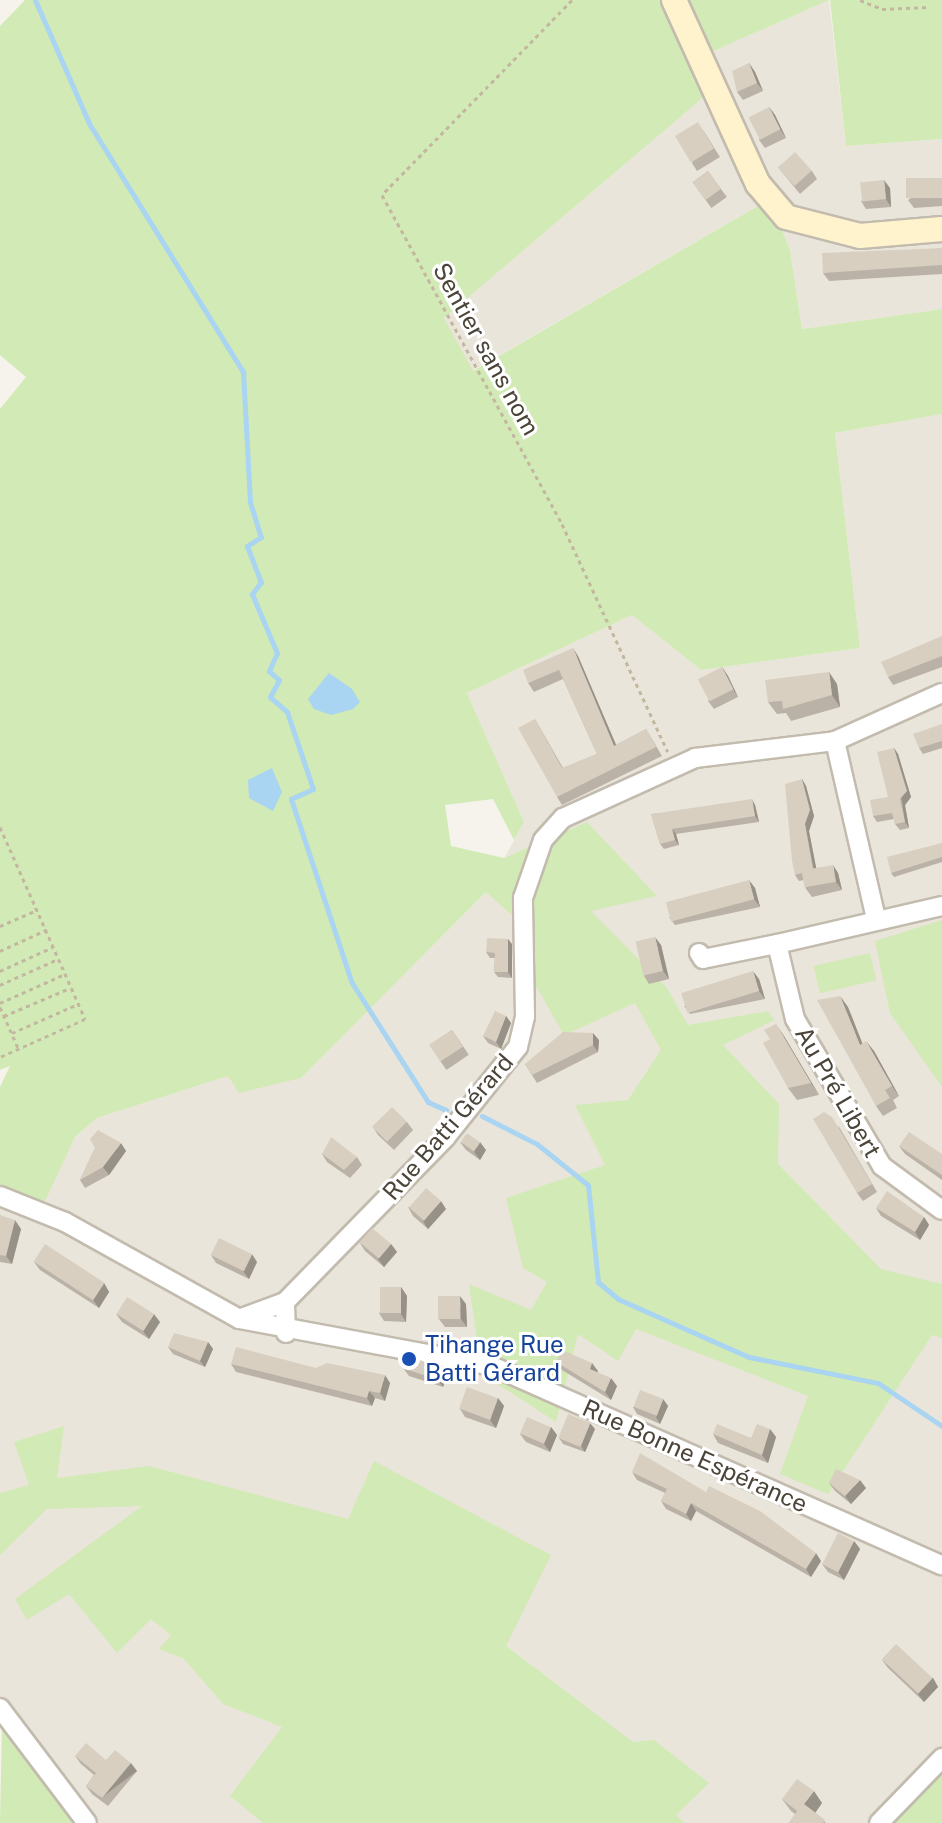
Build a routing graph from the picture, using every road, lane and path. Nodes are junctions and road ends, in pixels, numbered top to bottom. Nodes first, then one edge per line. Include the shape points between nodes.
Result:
1 (572, 0) edge
2 (674, 0) edge
3 (860, 0) edge
4 (929, 7) dead end
5 (942, 229) edge
6 (942, 693) edge
7 (835, 741) junction
8 (675, 766) junction
9 (0, 827) edge
10 (942, 906) edge
11 (37, 910) junction
12 (876, 918) junction
13 (0, 926) edge
14 (46, 930) junction
15 (777, 944) junction
16 (53, 947) junction
17 (0, 951) edge
18 (699, 953) dead end
19 (58, 959) junction
20 (0, 971) edge
21 (65, 974) junction
22 (0, 985) edge
23 (71, 987) junction
24 (79, 1004) junction
25 (0, 1005) edge
26 (4, 1016) junction
27 (12, 1033) junction
28 (18, 1048) junction
29 (0, 1057) edge
30 (0, 1196) edge
31 (942, 1210) edge
32 (285, 1302) junction
33 (239, 1319) junction
34 (286, 1333) junction
35 (942, 1565) edge
36 (0, 1708) edge
37 (942, 1758) edge
38 (881, 1822) edge
39 (87, 1823) edge

1 - 8 path, Sentier sans nom via 382,195 562,524
2 - 5 street via 758,184 786,217 860,236
3 - 4 path via 882,9
6 - 7 street, Rue Batti Gérard
7 - 8 street, Rue Batti Gérard
7 - 12 street
8 - 32 street, Rue Batti Gérard via 563,818 543,840 523,898 525,1017 518,1047 445,1138
9 - 11 path
10 - 12 street
11 - 13 path
11 - 14 path
12 - 15 street
14 - 16 path
14 - 17 path
15 - 18 street via 703,959
15 - 31 street, Au Pré Libert via 795,1019 882,1166
16 - 19 path
16 - 20 path
19 - 21 path
19 - 22 path
21 - 23 path
21 - 25 path
23 - 24 path
23 - 26 path
24 - 27 path
24 - 28 path via 85,1019
25 - 26 path
26 - 27 path
27 - 28 path
28 - 29 path
30 - 33 street, Rue Bonne Espérance via 65,1222
32 - 33 street
32 - 34 street
33 - 34 street, Rue Bonne Espérance
34 - 35 street, Rue Bonne Espérance via 492,1366
36 - 39 street
37 - 38 street

